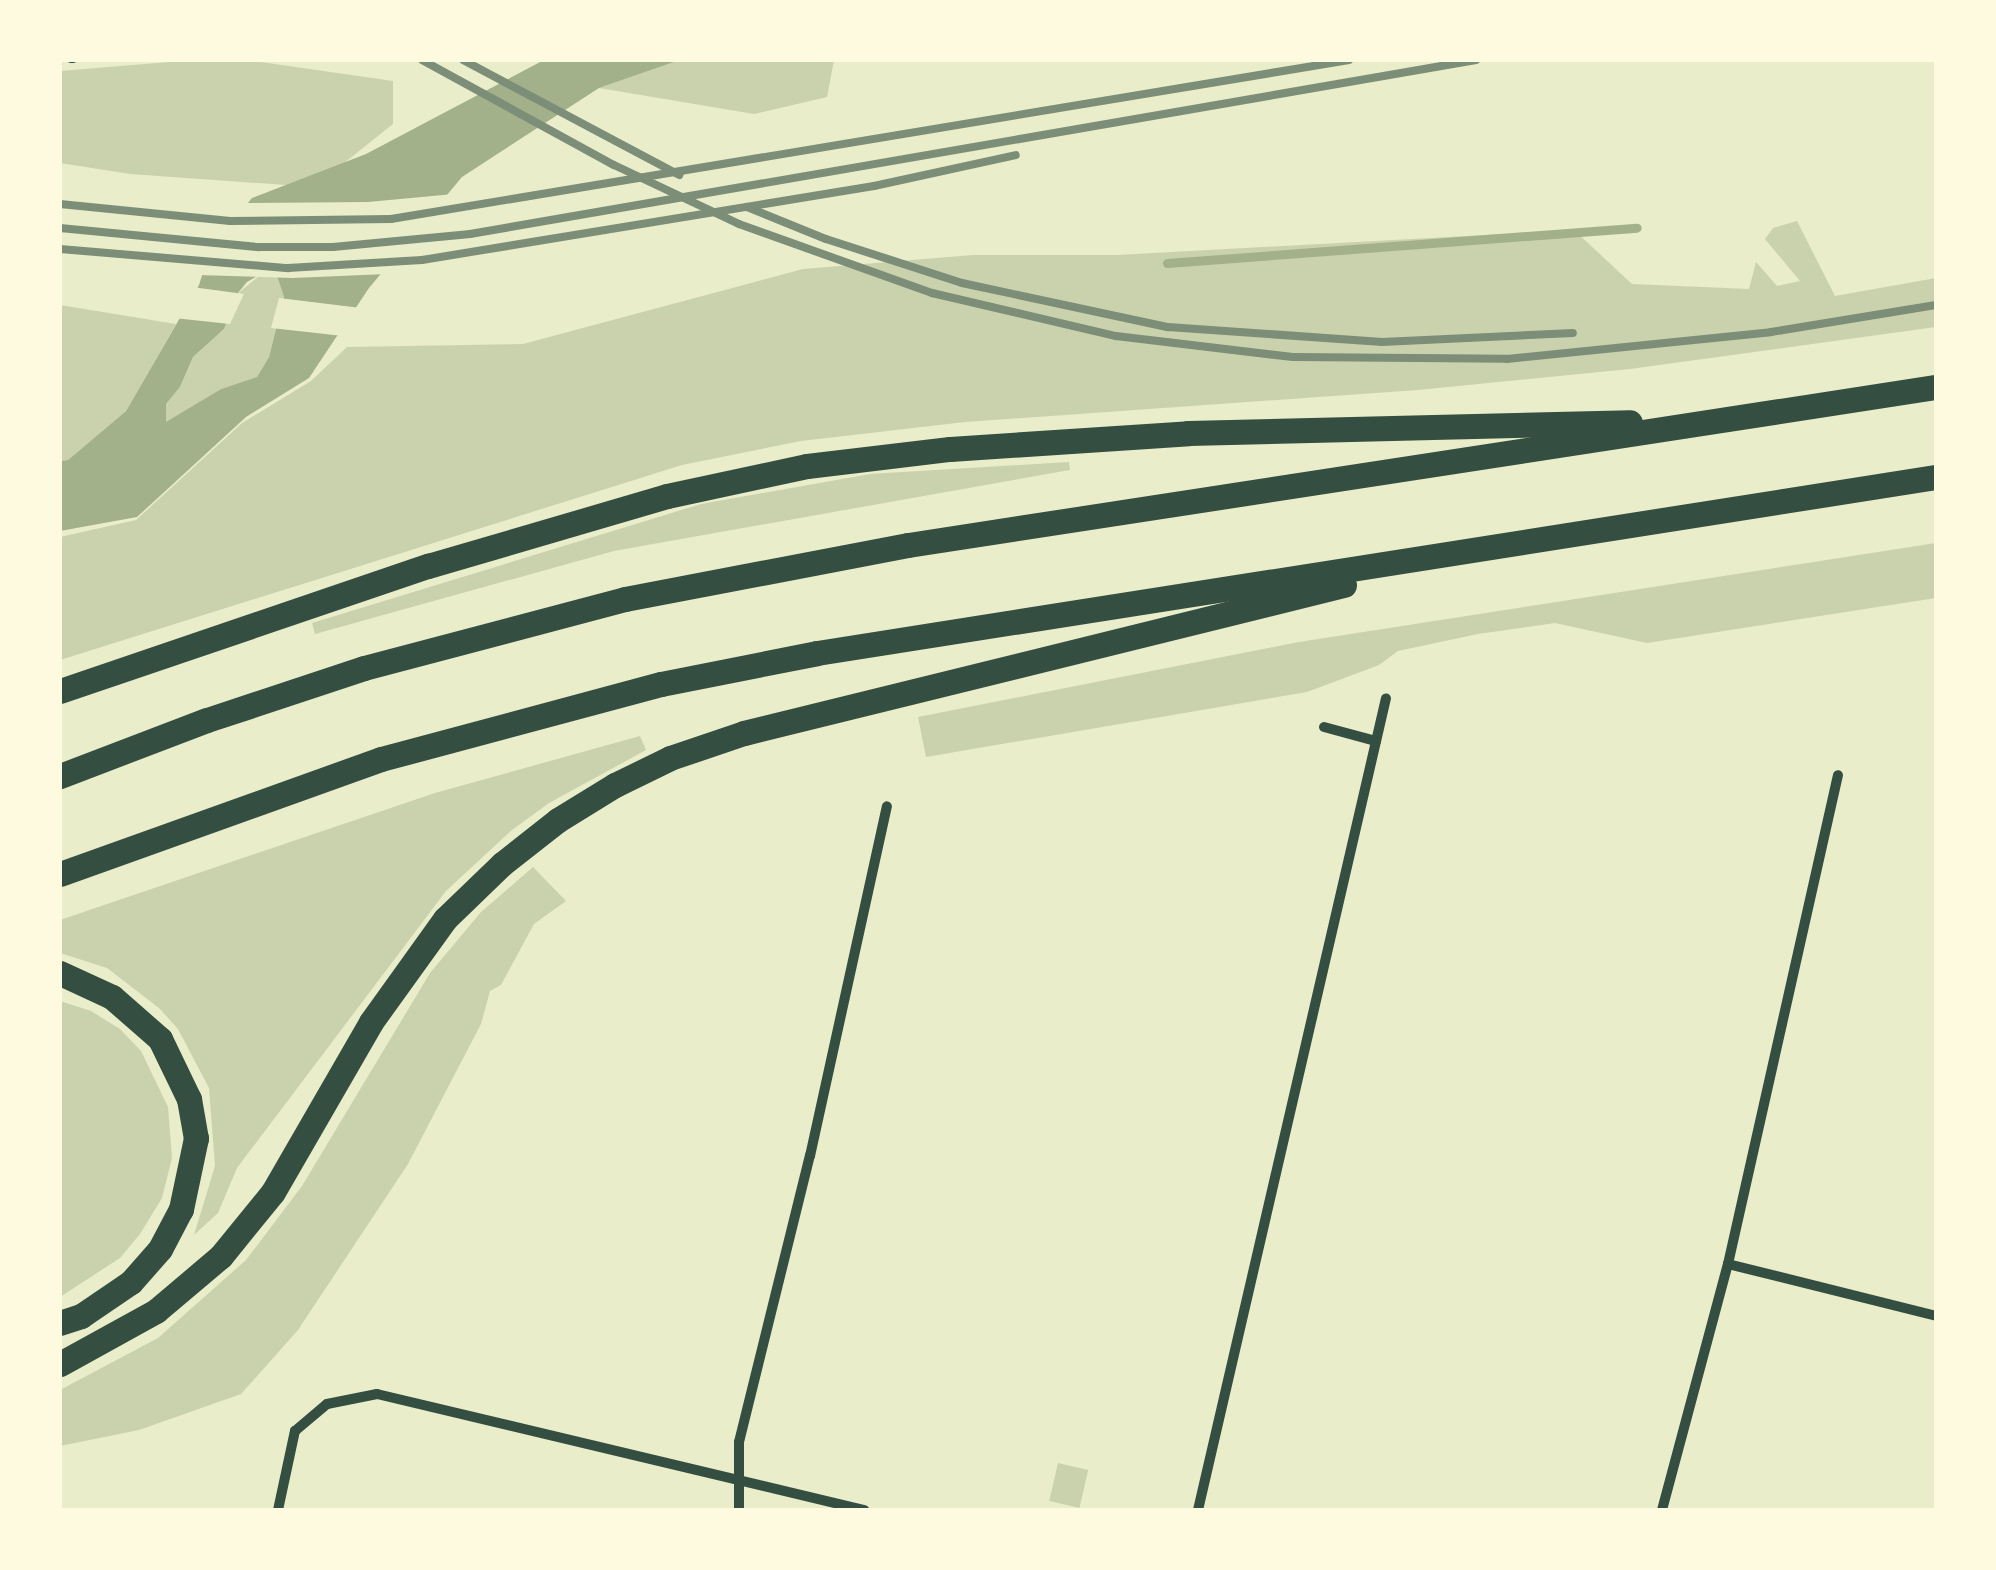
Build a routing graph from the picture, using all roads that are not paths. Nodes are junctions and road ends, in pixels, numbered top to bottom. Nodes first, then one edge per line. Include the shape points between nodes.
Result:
1 (1936, 387) edge
2 (1740, 418) junction
3 (1936, 476) edge
4 (1510, 544) junction
5 (60, 691) edge
6 (1386, 698) dead end
7 (1324, 727) dead end
8 (1376, 741) junction
9 (1838, 774) dead end
10 (60, 776) edge
11 (887, 806) dead end
12 (60, 874) edge
13 (60, 973) edge
14 (1728, 1264) junction
15 (1936, 1316) edge
16 (60, 1323) edge
17 (60, 1364) edge
18 (738, 1484) junction
19 (278, 1510) edge
20 (740, 1510) edge
21 (864, 1510) edge
22 (1198, 1510) edge
23 (1662, 1510) edge

1 - 2 highway
2 - 5 highway via 1188,433 807,466 667,496 428,566
2 - 10 highway via 908,545 624,598 364,668
3 - 4 highway
4 - 12 highway via 817,653 662,684 381,760
4 - 17 highway via 744,733 614,785 502,864 445,919 372,1022 273,1192 221,1256 156,1311
6 - 8 street
7 - 8 street
8 - 22 street
9 - 14 street
11 - 18 street via 738,1442
13 - 16 highway via 112,997 160,1039 189,1100 196,1138 181,1210 160,1249 131,1282
14 - 15 street
14 - 23 street
18 - 19 street via 377,1394 327,1404 296,1432
18 - 20 street
18 - 21 street

